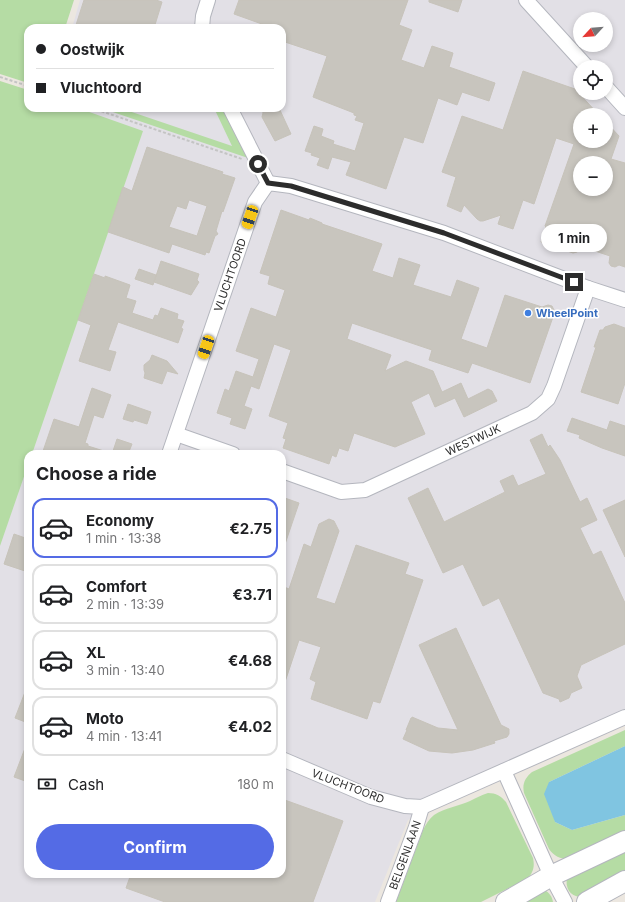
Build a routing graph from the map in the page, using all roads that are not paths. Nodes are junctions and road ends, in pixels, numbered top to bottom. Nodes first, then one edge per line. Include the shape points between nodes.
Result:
1 (208, 0) edge
2 (526, 0) edge
3 (202, 24) edge
4 (581, 60) edge
5 (613, 95) edge
6 (625, 108) edge
7 (232, 112) edge
8 (268, 183) junction
9 (588, 288) junction
10 (625, 300) edge
11 (176, 434) junction
12 (170, 450) edge
13 (222, 450) edge
14 (286, 472) edge
15 (625, 717) edge
16 (286, 761) edge
17 (504, 771) junction
18 (422, 807) junction
19 (625, 841) edge
20 (551, 876) junction
21 (625, 881) edge
22 (388, 902) edge
23 (506, 902) edge
24 (565, 902) edge
25 (587, 902) edge

1 - 3 street
2 - 4 street
5 - 6 street
7 - 8 street
8 - 9 street via 291,186 444,233
8 - 11 street, VLUCHTOORD via 255,202
9 - 10 street
9 - 14 street, WESTWIJK via 554,386 548,399 532,413 364,490 341,492
11 - 12 street, VLUCHTOORD
11 - 13 street
15 - 17 street, VLUCHTOORD
16 - 18 street, VLUCHTOORD via 371,797 405,806
17 - 18 street, VLUCHTOORD
17 - 20 street
18 - 22 street, BELGENLAAN
19 - 20 main road
20 - 23 main road
20 - 24 street
21 - 25 main road

